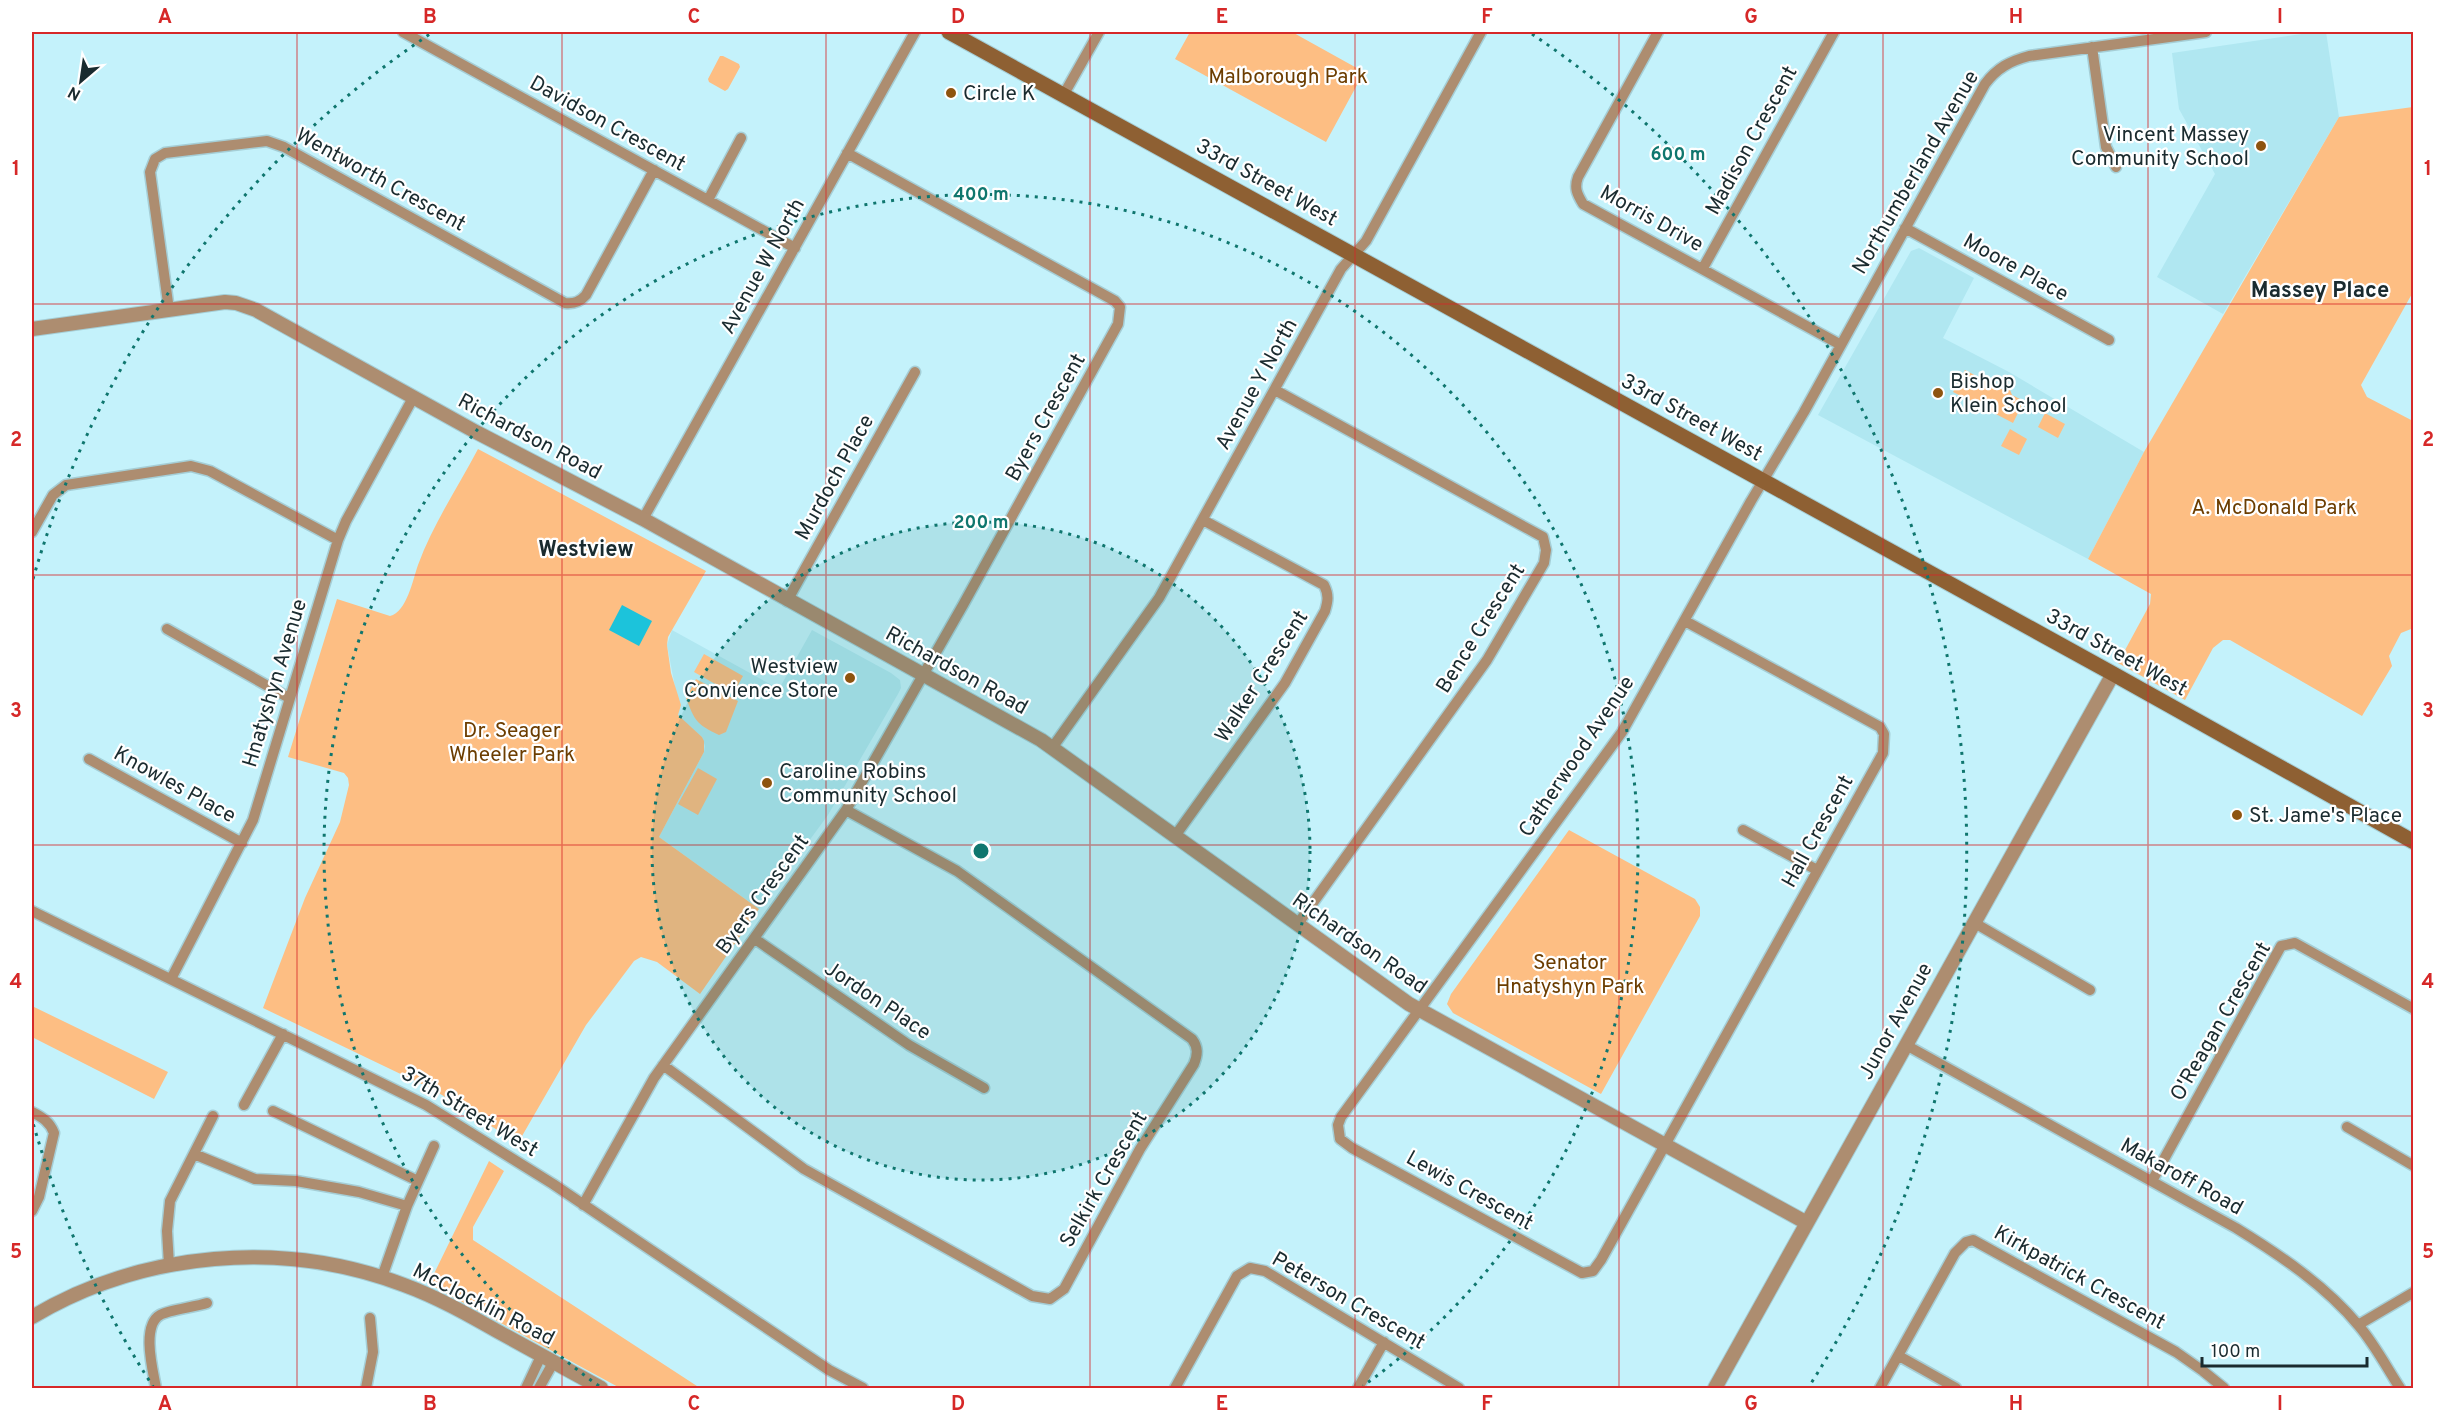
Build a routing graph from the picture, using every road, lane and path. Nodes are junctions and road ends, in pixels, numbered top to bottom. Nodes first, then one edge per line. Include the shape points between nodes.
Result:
1 (403, 32) edge
2 (915, 32) edge
3 (949, 32) edge
4 (1099, 32) edge
5 (1481, 32) edge
6 (1658, 32) edge
7 (1834, 32) edge
8 (2206, 32) edge
9 (2092, 47) junction
10 (1064, 94) junction
11 (741, 138) dead end
12 (847, 153) junction
13 (2116, 167) dead end
14 (654, 170) junction
15 (708, 200) junction
16 (1905, 228) junction
17 (795, 248) junction
18 (1354, 254) junction
19 (1703, 268) junction
20 (169, 310) junction
21 (32, 329) edge
22 (2109, 340) dead end
23 (1840, 345) junction
24 (915, 372) dead end
25 (1275, 390) junction
26 (413, 398) junction
27 (1764, 481) junction
28 (643, 519) junction
29 (1203, 520) junction
30 (32, 532) edge
31 (338, 540) junction
32 (788, 601) junction
33 (1685, 621) junction
34 (166, 629) dead end
35 (2113, 674) junction
36 (923, 675) junction
37 (289, 698) junction
38 (1052, 748) junction
39 (88, 759) dead end
40 (846, 810) junction
41 (1743, 830) dead end
42 (1175, 836) junction
43 (2414, 842) edge
44 (242, 843) junction
45 (1817, 870) junction
46 (32, 911) edge
47 (1973, 922) junction
48 (1297, 925) junction
49 (755, 939) junction
50 (171, 979) junction
51 (2090, 990) dead end
52 (2414, 1009) edge
53 (1421, 1011) junction
54 (283, 1034) junction
55 (1906, 1045) junction
56 (663, 1065) junction
57 (984, 1088) dead end
58 (244, 1105) dead end
59 (273, 1111) dead end
60 (32, 1112) edge
61 (213, 1116) dead end
62 (2347, 1127) dead end
63 (434, 1146) dead end
64 (1664, 1146) junction
65 (194, 1154) junction
66 (2414, 1166) edge
67 (418, 1181) junction
68 (2152, 1182) junction
69 (583, 1205) junction
70 (406, 1206) junction
71 (32, 1211) edge
72 (1807, 1223) junction
73 (169, 1265) junction
74 (382, 1277) junction
75 (2414, 1292) edge
76 (207, 1303) dead end
77 (32, 1317) edge
78 (370, 1318) dead end
79 (2358, 1325) junction
80 (1384, 1342) junction
81 (1899, 1356) junction
82 (547, 1360) junction
83 (156, 1389) edge
84 (366, 1389) edge
85 (526, 1389) edge
86 (539, 1389) edge
87 (601, 1389) edge
88 (863, 1389) edge
89 (1175, 1389) edge
90 (1358, 1389) edge
91 (1459, 1389) edge
92 (1715, 1389) edge
93 (1881, 1389) edge
94 (1956, 1389) edge
95 (2224, 1389) edge
96 (2400, 1389) edge

1 - 14 street, Davidson Crescent
2 - 12 street, Avenue W North
3 - 10 main road, 33rd Street West
4 - 10 street
5 - 18 street, Avenue Y North via 1366,241
6 - 19 street, Morris Drive via 1578,177 1575,190 1583,204
7 - 19 street, Madison Crescent
8 - 9 street, Northumberland Avenue
9 - 13 street via 2106,147
9 - 16 street, Northumberland Avenue via 2029,56 1995,71
10 - 18 main road, 33rd Street West
11 - 15 street
12 - 17 street, Avenue W North
12 - 36 street, Byers Crescent via 1116,301 1120,307 1118,324
14 - 15 street, Davidson Crescent
14 - 20 street, Wentworth Crescent via 586,295 565,303 284,147 267,141 159,155 150,172
15 - 17 street, Davidson Crescent
16 - 22 street, Moore Place
16 - 23 street, Northumberland Avenue
17 - 28 street, Avenue W North
18 - 25 street, Avenue Y North via 1341,269
18 - 27 main road, 33rd Street West
19 - 23 street, Morris Drive
20 - 21 street, Richardson Road
20 - 26 street, Richardson Road via 225,302 246,306
23 - 27 street, Northumberland Avenue
24 - 32 street, Murdoch Place
25 - 29 street, Avenue Y North
25 - 48 street, Bence Crescent via 1543,537 1546,550 1544,563 1487,660
26 - 28 street, Richardson Road
26 - 31 street, Hnatyshyn Avenue
27 - 33 street, Catherwood Avenue
27 - 35 main road, 33rd Street West
28 - 32 street, Richardson Road
29 - 38 street, Avenue Y North via 1153,609
29 - 42 street, Walker Crescent via 1324,585 1328,600 1285,683
30 - 31 street via 53,495 66,485 191,466 210,471
31 - 37 street, Hnatyshyn Avenue
32 - 36 street, Richardson Road
33 - 45 street, Hall Crescent via 1880,727 1884,734 1883,753
33 - 53 street, Catherwood Avenue via 1614,743
34 - 37 street
35 - 43 main road, 33rd Street West
35 - 47 street, Junor Avenue
36 - 38 street, Richardson Road
36 - 40 street, Byers Crescent
37 - 44 street, Hnatyshyn Avenue via 253,820
38 - 42 street, Richardson Road
39 - 44 street, Knowles Place
40 - 49 street, Byers Crescent
40 - 56 street, Selkirk Crescent via 970,880 1196,1044 1194,1064 1140,1149 1064,1289 1050,1299 1032,1296 824,1182
41 - 45 street
42 - 48 street, Richardson Road
44 - 50 street, Hnatyshyn Avenue
45 - 64 street, Hall Crescent
46 - 50 street, 37th Street West
47 - 51 street
47 - 55 street, Junor Avenue
48 - 53 street, Richardson Road
49 - 56 street, Byers Crescent
49 - 57 street, Jordon Place via 902,1041
50 - 54 street, 37th Street West
52 - 68 street, O'Reagan Crescent via 2295,943 2282,946
53 - 64 street, Richardson Road
53 - 64 street, Lewis Crescent via 1341,1117 1340,1138 1352,1148 1582,1273 1593,1271 1601,1260
54 - 58 street
54 - 69 street, 37th Street West via 426,1105
55 - 68 street, Makaroff Road
55 - 72 street, Junor Avenue
56 - 69 street, Byers Crescent
59 - 67 street
60 - 71 street via 45,1119 54,1133
61 - 65 street
62 - 66 street
63 - 67 street
64 - 72 street, Richardson Road
65 - 70 street via 255,1179 328,1186
65 - 73 street via 171,1201 167,1231
67 - 70 street
68 - 79 street, Makaroff Road via 2283,1258
69 - 88 street, 37th Street West
70 - 74 street
72 - 92 street, Junor Avenue
73 - 74 street, McClocklin Road via 226,1258 281,1258
73 - 77 street, McClocklin Road via 104,1282
74 - 82 street, McClocklin Road via 448,1304
75 - 79 street
76 - 83 street via 167,1312 154,1320 149,1334
78 - 84 street via 373,1352
79 - 96 street, Makaroff Road
80 - 89 street, Peterson Crescent via 1265,1272 1244,1269
80 - 90 street
80 - 91 street, Peterson Crescent
81 - 93 street, Kirkpatrick Crescent
81 - 94 street
81 - 95 street, Kirkpatrick Crescent via 1955,1253 1973,1240 2176,1352
82 - 85 street
82 - 86 street
82 - 87 street, McClocklin Road

